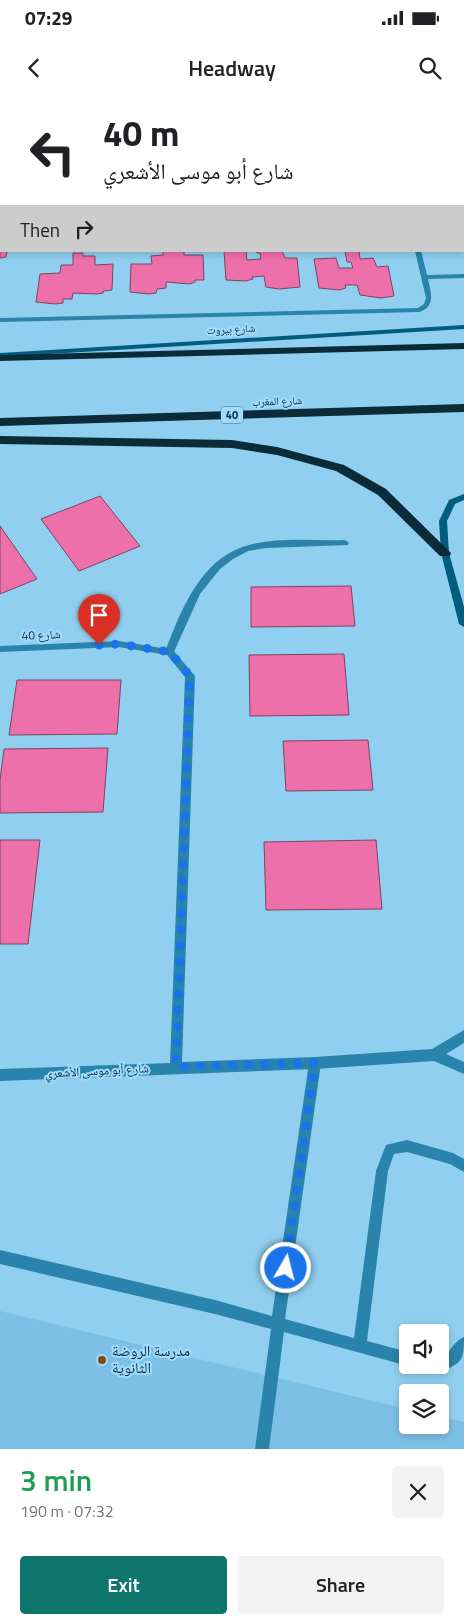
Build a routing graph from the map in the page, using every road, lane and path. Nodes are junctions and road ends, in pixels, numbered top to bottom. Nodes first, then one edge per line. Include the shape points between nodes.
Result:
1 (418, 252) edge
2 (464, 276) edge
3 (424, 277) junction
4 (0, 320) edge
5 (464, 327) edge
6 (464, 346) edge
7 (0, 356) edge
8 (464, 408) edge
9 (0, 422) edge
10 (0, 440) edge
11 (464, 497) edge
12 (345, 543) dead end
13 (445, 553) junction
14 (464, 624) edge
15 (0, 649) edge
16 (170, 652) junction
17 (464, 1036) edge
18 (434, 1056) junction
19 (315, 1063) junction
20 (176, 1067) junction
21 (464, 1068) edge
22 (0, 1075) edge
23 (464, 1166) edge
24 (0, 1258) edge
25 (278, 1324) junction
26 (464, 1344) edge
27 (360, 1346) junction
28 (399, 1356) edge
29 (449, 1360) edge
30 (262, 1449) edge

1 - 3 street
2 - 3 street
3 - 4 street via 429,302 424,308 415,310
5 - 7 main road, شارع بيروت
6 - 7 highway
8 - 9 highway, شارع المغرب / 40
10 - 13 highway via 232,444 278,452 340,468 382,492
11 - 13 main road via 452,502 443,521
12 - 16 street via 245,549 220,565 201,585 185,612
13 - 14 main road
15 - 16 street, شارع 40 via 119,644
16 - 20 street via 190,676
17 - 18 street
18 - 19 street, شارع أبو موسى الأشعري
18 - 21 street, شارع أبو موسى الأشعري
19 - 20 street, شارع أبو موسى الأشعري
19 - 25 street
20 - 22 street, شارع أبو موسى الأشعري
23 - 27 street via 453,1159 407,1146 390,1150 382,1170
24 - 25 street via 216,1306
25 - 27 street
25 - 30 street
26 - 29 street
27 - 28 street

